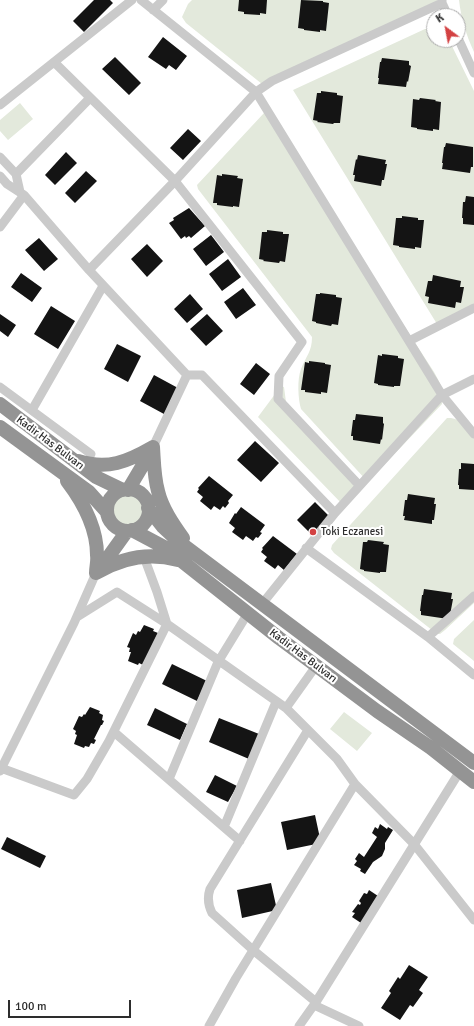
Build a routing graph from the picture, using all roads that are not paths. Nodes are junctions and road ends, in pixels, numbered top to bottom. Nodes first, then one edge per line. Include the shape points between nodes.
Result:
1 (132, 0) edge
2 (141, 0) edge
3 (163, 0) edge
4 (442, 2) edge
5 (153, 10) junction
6 (463, 48) edge
7 (54, 62) junction
8 (474, 73) edge
9 (256, 92) junction
10 (90, 98) junction
11 (0, 105) edge
12 (0, 157) edge
13 (16, 174) junction
14 (0, 176) edge
15 (175, 181) junction
16 (22, 193) junction
17 (0, 227) edge
18 (89, 270) junction
19 (103, 286) junction
20 (474, 308) edge
21 (409, 341) junction
22 (187, 375) junction
23 (474, 379) edge
24 (0, 387) edge
25 (442, 395) junction
26 (0, 404) edge
27 (29, 408) junction
28 (18, 418) junction
29 (0, 427) edge
30 (474, 434) edge
31 (153, 447) junction
32 (91, 454) dead end
33 (70, 457) junction
34 (52, 465) junction
35 (359, 485) junction
36 (126, 490) junction
37 (147, 504) junction
38 (335, 513) junction
39 (108, 515) junction
40 (130, 531) junction
41 (306, 548) junction
42 (193, 552) junction
43 (98, 554) junction
44 (144, 557) junction
45 (182, 562) junction
46 (96, 573) junction
47 (474, 596) edge
48 (262, 604) junction
49 (248, 613) junction
50 (77, 617) junction
51 (167, 624) junction
52 (428, 637) junction
53 (218, 662) junction
54 (316, 666) junction
55 (474, 675) edge
56 (276, 702) junction
57 (286, 708) junction
58 (308, 730) junction
59 (114, 732) junction
60 (474, 763) edge
61 (1, 769) edge
62 (460, 771) junction
63 (168, 779) junction
64 (474, 782) edge
65 (355, 784) junction
66 (224, 827) junction
67 (240, 841) junction
68 (414, 844) junction
69 (474, 920) edge
70 (253, 950) junction
71 (315, 1004) junction
72 (209, 1026) edge
73 (299, 1026) edge
74 (359, 1026) edge

1 - 7 street
2 - 5 street
3 - 5 street
4 - 9 street via 272,81
5 - 9 street
6 - 8 street
7 - 10 street
7 - 11 street
9 - 15 street
9 - 21 street
10 - 13 street
10 - 15 street
12 - 13 street
13 - 16 street
14 - 16 street via 7,184
15 - 18 street
15 - 35 street via 302,342 279,376 278,399
16 - 17 street
16 - 18 street
18 - 19 street
19 - 22 street
19 - 27 street
20 - 21 street
21 - 25 street
22 - 31 street
22 - 38 street via 202,375
23 - 25 street
24 - 27 street
25 - 30 street
25 - 35 street
26 - 28 highway, Kadir Has Bulvarı
27 - 28 street
27 - 32 street
28 - 33 highway, Kadir Has Bulvarı
29 - 34 highway, Kadir Has Bulvarı
31 - 33 highway via 125,462 113,464 94,465
31 - 36 highway
31 - 37 highway
31 - 42 highway via 160,498 171,520
33 - 36 highway, Kadir Has Bulvarı via 96,477
34 - 39 highway, Kadir Has Bulvarı via 89,492
34 - 43 highway via 68,481 86,509
35 - 38 street
36 - 37 highway via 138,492
36 - 39 highway via 111,498 107,507
37 - 40 highway via 147,518 144,523
37 - 42 highway, Kadir Has Bulvarı via 167,531
38 - 41 street
39 - 40 highway via 114,525
39 - 43 highway
40 - 45 highway, Kadir Has Bulvarı via 156,542
40 - 46 highway
41 - 48 street
41 - 52 street
42 - 48 highway, Kadir Has Bulvarı
43 - 46 highway
44 - 45 highway via 160,557
44 - 46 highway via 120,562
44 - 51 street
45 - 49 highway, Kadir Has Bulvarı
46 - 50 street
47 - 52 street
48 - 60 highway, Kadir Has Bulvarı
49 - 53 street
49 - 54 highway, Kadir Has Bulvarı
50 - 51 street via 117,592
50 - 61 street
51 - 53 street
51 - 59 street
52 - 55 street
53 - 56 street
53 - 63 street
54 - 57 street
54 - 62 highway, Kadir Has Bulvarı
56 - 57 street
56 - 66 street
57 - 58 street
58 - 65 street via 336,759
58 - 67 street
59 - 61 street via 87,779 74,794
59 - 63 street
62 - 64 highway, Kadir Has Bulvarı
62 - 68 street
63 - 66 street
65 - 68 street
65 - 70 street
66 - 67 street
67 - 70 street via 210,889 208,902 212,913
68 - 69 street
68 - 71 street
70 - 71 street
70 - 72 street
71 - 73 street
71 - 74 street

